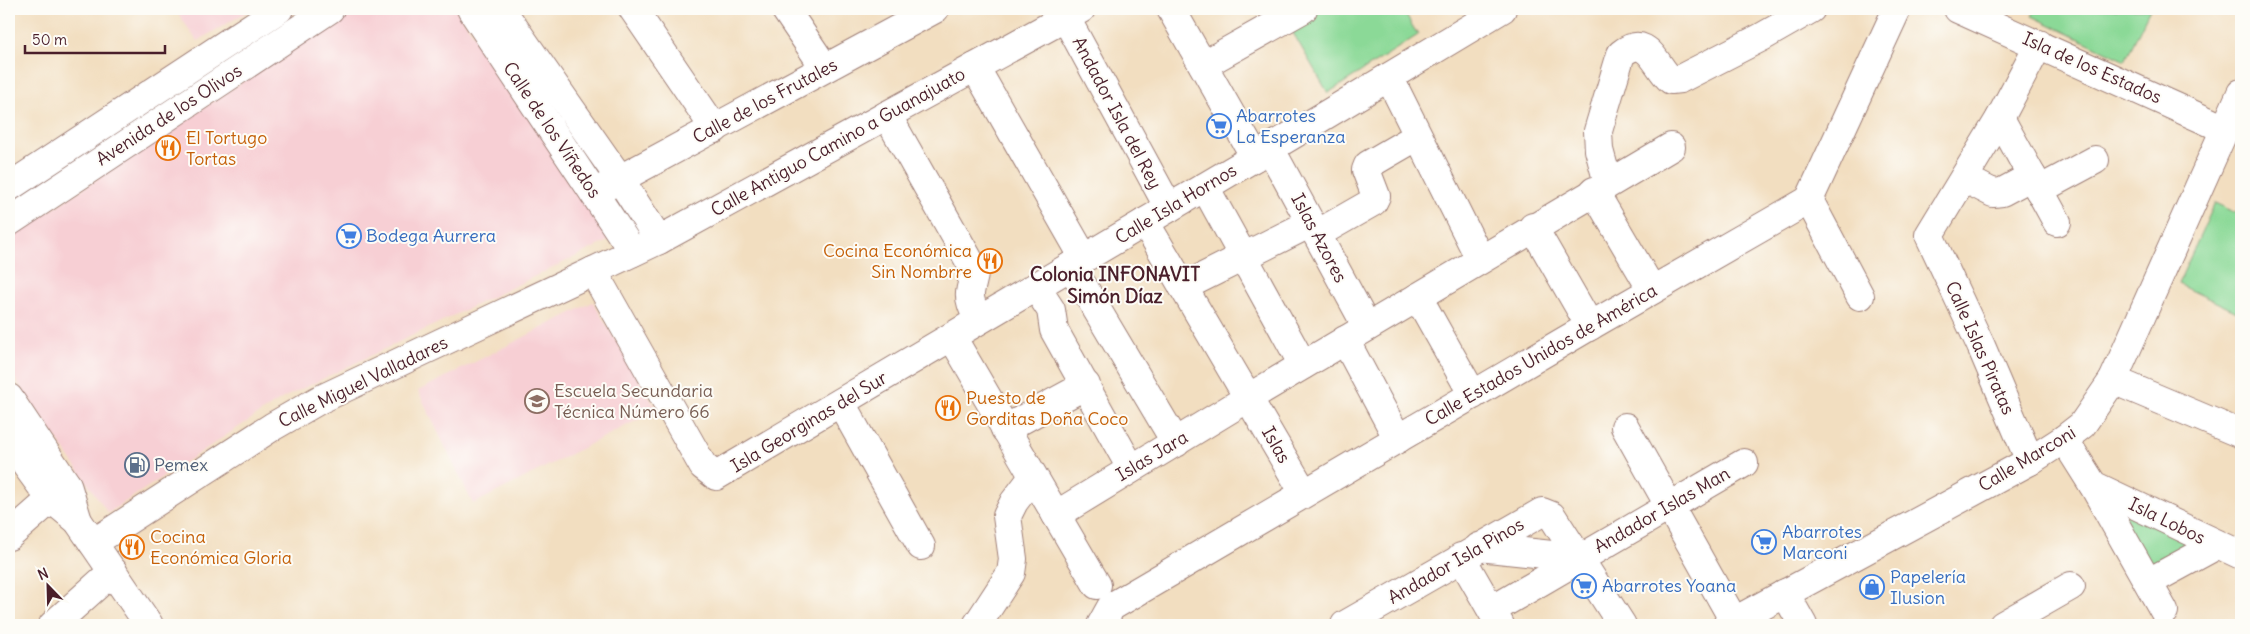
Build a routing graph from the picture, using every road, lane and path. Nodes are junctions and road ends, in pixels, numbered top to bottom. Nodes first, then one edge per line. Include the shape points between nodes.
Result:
1 (330, 9) edge
2 (471, 9) edge
3 (501, 9) edge
4 (633, 9) edge
5 (785, 9) edge
6 (1171, 9) edge
7 (1303, 9) edge
8 (1502, 9) edge
9 (1811, 9) edge
10 (1897, 9) edge
11 (1958, 9) edge
12 (275, 11) edge
13 (927, 11) edge
14 (1069, 11) edge
15 (287, 38) junction
16 (2039, 44) junction
17 (1203, 65) junction
18 (974, 67) junction
19 (825, 68) junction
20 (1389, 77) junction
21 (2241, 93) edge
22 (887, 115) junction
23 (2000, 118) junction
24 (715, 129) junction
25 (2225, 129) junction
26 (1418, 136) junction
27 (1671, 147) dead end
28 (1262, 153) junction
29 (2095, 160) dead end
30 (1964, 178) junction
31 (620, 179) junction
32 (2036, 183) junction
33 (9, 187) edge
34 (1205, 187) junction
35 (1601, 187) junction
36 (594, 193) junction
37 (1809, 200) junction
38 (1168, 208) junction
39 (9, 222) edge
40 (1145, 222) junction
41 (2057, 222) dead end
42 (1533, 227) junction
43 (1314, 229) junction
44 (659, 240) junction
45 (633, 252) junction
46 (1245, 257) junction
47 (1480, 259) junction
48 (1077, 262) junction
49 (592, 271) junction
50 (1036, 287) junction
51 (1183, 287) junction
52 (1085, 290) junction
53 (1652, 290) junction
54 (1860, 296) dead end
55 (1418, 297) junction
56 (1051, 310) junction
57 (978, 320) junction
58 (1590, 326) junction
59 (1356, 334) junction
60 (952, 336) junction
61 (1303, 365) junction
62 (2113, 380) junction
63 (1086, 385) junction
64 (1473, 395) junction
65 (9, 398) edge
66 (1248, 398) junction
67 (841, 403) junction
68 (1625, 427) dead end
69 (1005, 429) junction
70 (1394, 429) junction
71 (2241, 434) edge
72 (2064, 439) junction
73 (9, 442) edge
74 (1176, 443) junction
75 (2030, 460) junction
76 (1744, 463) dead end
77 (1131, 468) junction
78 (1032, 478) junction
79 (2093, 485) junction
80 (58, 492) junction
81 (1304, 493) junction
82 (1670, 505) junction
83 (1056, 515) junction
84 (9, 536) edge
85 (93, 542) junction
86 (921, 546) dead end
87 (1470, 552) junction
88 (2235, 553) edge
89 (1580, 558) junction
90 (112, 571) junction
91 (2149, 582) junction
92 (1097, 585) dead end
93 (2071, 586) dead end
94 (1785, 593) junction
95 (2164, 611) dead end
96 (1496, 618) edge
97 (2021, 621) edge
98 (1730, 623) edge
99 (53, 625) edge
100 (149, 625) edge
101 (977, 625) edge
102 (1101, 625) edge
103 (1345, 625) edge
104 (1622, 625) edge
105 (1803, 625) edge

1 - 15 street, Avenida de los Olivos
2 - 36 street, Calle de los Viñedos
3 - 31 street, Calle de los Viñedos
4 - 24 street
5 - 19 street
6 - 17 street, Islas Azores
7 - 17 street
8 - 20 street, Calle Isla Hornos
9 - 35 street via 1680,79 1671,80 1664,74 1649,50 1629,48 1621,54 1598,131
10 - 37 street
11 - 16 street, Isla de los Estados
12 - 15 street
12 - 33 street, Avenida de los Olivos
13 - 19 street, Calle de los Frutales
14 - 18 street, Calle Antiguo Camino a Guanajuato
14 - 38 street, Andador Isla del Rey
15 - 39 street, Avenida de los Olivos
16 - 23 street
16 - 25 street, Isla de los Estados
17 - 28 street, Islas Azores
18 - 22 street, Calle Antiguo Camino a Guanajuato
18 - 48 street
19 - 24 street, Calle de los Frutales
20 - 26 street
20 - 28 street, Calle Isla Hornos
21 - 25 street, Calle Marconi
22 - 44 street, Calle Antiguo Camino a Guanajuato
22 - 57 street via 974,269 970,299
23 - 30 street
23 - 32 street
24 - 31 street, Calle de los Frutales
25 - 62 street, Calle Marconi
26 - 43 street via 1368,166 1366,170 1376,196 1373,202
26 - 47 street
27 - 35 street, Islas Jara
28 - 34 street, Calle Isla Hornos
28 - 43 street, Islas Azores via 1285,176
29 - 32 street
30 - 32 street via 1992,193
30 - 75 street, Calle Islas Piratas via 1929,235
31 - 36 street, Calle de los Frutales
31 - 44 street, Calle de los Viñedos
32 - 41 street
34 - 38 street, Calle Isla Hornos
34 - 46 street
35 - 42 street, Islas Jara
35 - 53 street
36 - 45 street, Calle de los Viñedos
37 - 53 street, Calle Estados Unidos de América
37 - 54 street
38 - 40 street, Calle Isla Hornos
40 - 48 street, Calle Isla Hornos
40 - 51 street
42 - 47 street, Islas Jara
42 - 58 street
43 - 46 street
43 - 59 street, Islas Azores
44 - 45 street, Calle Antiguo Camino a Guanajuato
45 - 49 street, Calle Antiguo Camino a Guanajuato
46 - 51 street
46 - 61 street
47 - 55 street, Islas Jara
48 - 50 street, Calle Isla Hornos
48 - 52 street
49 - 67 street, Isla Georginas del Sur via 703,466 716,476
49 - 85 street, Calle Miguel Valladares via 319,400
50 - 56 street
50 - 57 street, Calle Isla Hornos
51 - 66 street
52 - 56 street
52 - 74 street
53 - 58 street, Calle Estados Unidos de América
55 - 59 street, Islas Jara
55 - 64 street
56 - 63 street via 1054,330
57 - 60 street, Isla Georginas del Sur
58 - 64 street, Calle Estados Unidos de América
59 - 61 street, Islas Jara
59 - 70 street, Islas Azores
60 - 67 street, Isla Georginas del Sur
60 - 69 street
61 - 66 street, Islas Jara
62 - 71 street
62 - 72 street, Calle Marconi via 2082,425
63 - 69 street
63 - 77 street
64 - 70 street, Calle Estados Unidos de América
65 - 80 street
66 - 74 street, Islas Jara
66 - 81 street, Islas
67 - 86 street
68 - 82 street
69 - 78 street
70 - 81 street, Calle Estados Unidos de América
72 - 75 street, Calle Marconi
72 - 79 street, Isla Lobos
73 - 80 street
74 - 77 street, Islas Jara
75 - 94 street, Calle Marconi
76 - 82 street, Andador Islas Man
77 - 83 street, Islas Jara
78 - 83 street
78 - 101 street via 1007,516 1013,559 1011,574
79 - 88 street, Isla Lobos
79 - 91 street, Isla Lobos
80 - 84 street
80 - 85 street
81 - 102 street, Calle Estados Unidos de América via 1111,607
82 - 89 street, Andador Islas Man
82 - 98 street
83 - 92 street
85 - 90 street
87 - 89 street
87 - 89 street, Andador Isla Pinos via 1542,512 1552,516
87 - 96 street
87 - 103 street, Andador Isla Pinos
88 - 91 street
89 - 96 street, Andador Islas Man
89 - 104 street
90 - 99 street
90 - 100 street
91 - 95 street, Isla Lobos
93 - 97 street
94 - 98 street, Calle Marconi
94 - 105 street

